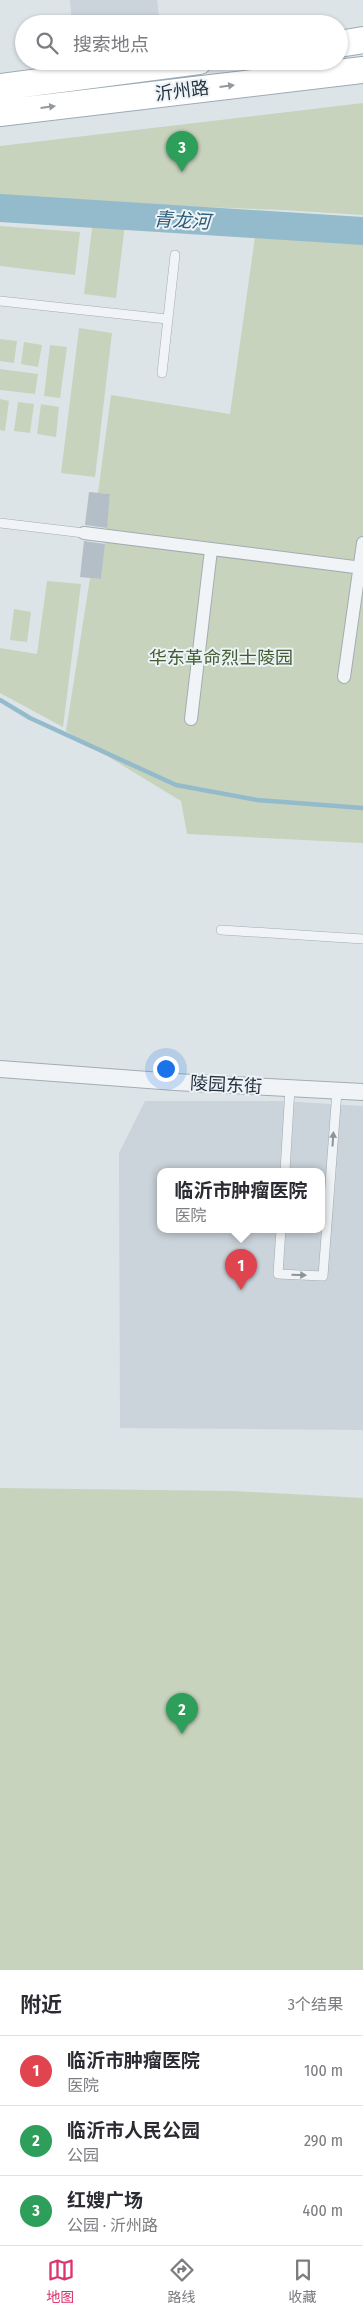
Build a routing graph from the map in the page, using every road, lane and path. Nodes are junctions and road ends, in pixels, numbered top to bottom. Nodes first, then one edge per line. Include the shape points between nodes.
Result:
1 (363, 40) edge
2 (348, 42) edge
3 (130, 70) edge
4 (363, 70) edge
5 (0, 87) edge
6 (0, 113) edge
7 (175, 255) dead end
8 (0, 301) edge
9 (167, 319) junction
10 (162, 372) dead end
11 (0, 523) edge
12 (84, 534) joint
13 (363, 543) edge
14 (211, 550) junction
15 (361, 568) edge
16 (344, 677) dead end
17 (191, 719) dead end
18 (221, 930) dead end
19 (363, 939) edge
20 (0, 1069) edge
21 (290, 1088) junction
22 (337, 1091) junction
23 (363, 1092) edge
24 (285, 1168) edge
25 (281, 1233) edge

1 - 2 main road
3 - 5 main road, 沂州路
6 -> 4 main road, 沂州路
7 - 9 lane
8 - 9 lane
9 - 10 lane
11 - 12 lane
12 - 14 street
13 - 15 street
14 - 15 street
14 - 17 street
15 - 16 street
18 - 19 lane
20 - 21 street, 陵园东街
21 - 22 street, 陵园东街
21 - 24 lane
22 - 23 street, 陵园东街
25 -> 22 lane via 278,1274 323,1276

